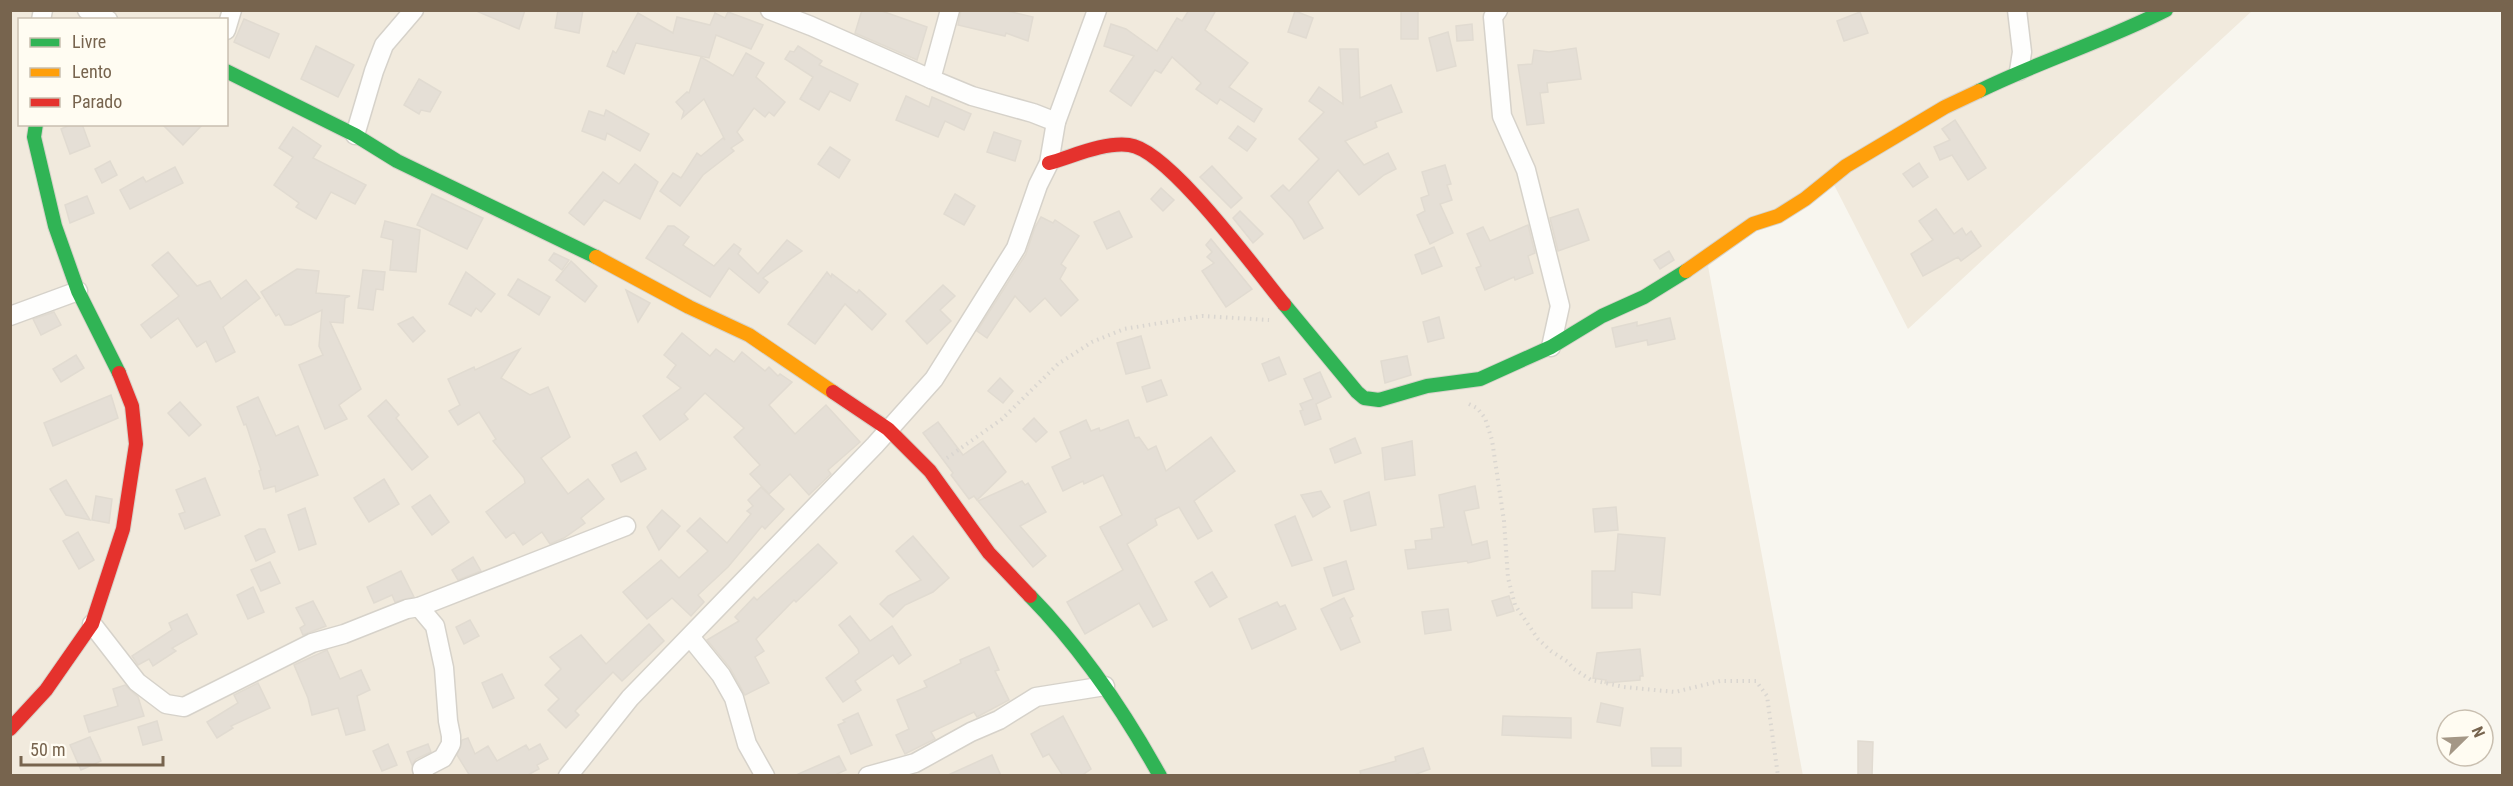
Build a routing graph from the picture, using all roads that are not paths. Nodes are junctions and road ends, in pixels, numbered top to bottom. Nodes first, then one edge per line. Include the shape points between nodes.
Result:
1 (87, 10) edge
2 (414, 10) edge
3 (770, 10) edge
4 (950, 10) edge
5 (1097, 10) edge
6 (1498, 10) edge
7 (2017, 10) edge
8 (2166, 10) edge
9 (104, 18) edge
10 (228, 71) edge
11 (2019, 71) junction
12 (930, 79) junction
13 (1056, 122) junction
14 (36, 126) edge
15 (355, 135) junction
16 (1049, 163) junction
17 (78, 291) junction
18 (10, 316) edge
19 (1551, 347) junction
20 (888, 429) junction
21 (626, 526) dead end
22 (419, 607) junction
23 (92, 624) junction
24 (691, 638) junction
25 (1106, 686) junction
26 (10, 729) edge
27 (424, 776) edge
28 (568, 776) edge
29 (765, 776) edge
30 (868, 776) edge
31 (1160, 776) edge

1 - 9 street
2 - 15 street via 384,45
3 - 12 street
4 - 12 street
5 - 13 street
6 - 19 street via 1493,17 1502,116 1526,170 1560,306
7 - 11 street via 2022,52
8 - 11 street via 2123,32
10 - 15 street
11 - 19 street via 1945,107 1846,166 1778,216 1753,224 1644,297 1602,316
12 - 13 street
13 - 16 street
14 - 17 street via 34,137 55,226
15 - 20 street via 397,161 749,335
16 - 19 street via 1131,145 1152,155 1184,183 1357,392 1371,399 1480,379
16 - 20 street via 1016,248 934,379
17 - 18 street
17 - 23 street via 132,406 136,444 123,529
20 - 24 street
20 - 25 street via 930,471 989,553 1046,612
21 - 22 street
22 - 23 street via 312,643 184,707 165,704 137,682
22 - 27 street via 435,626 451,736 443,758 422,769
23 - 26 street via 46,690
24 - 28 street via 630,698
24 - 29 street via 734,698 747,744
25 - 30 street via 1036,697 915,763
25 - 31 street

